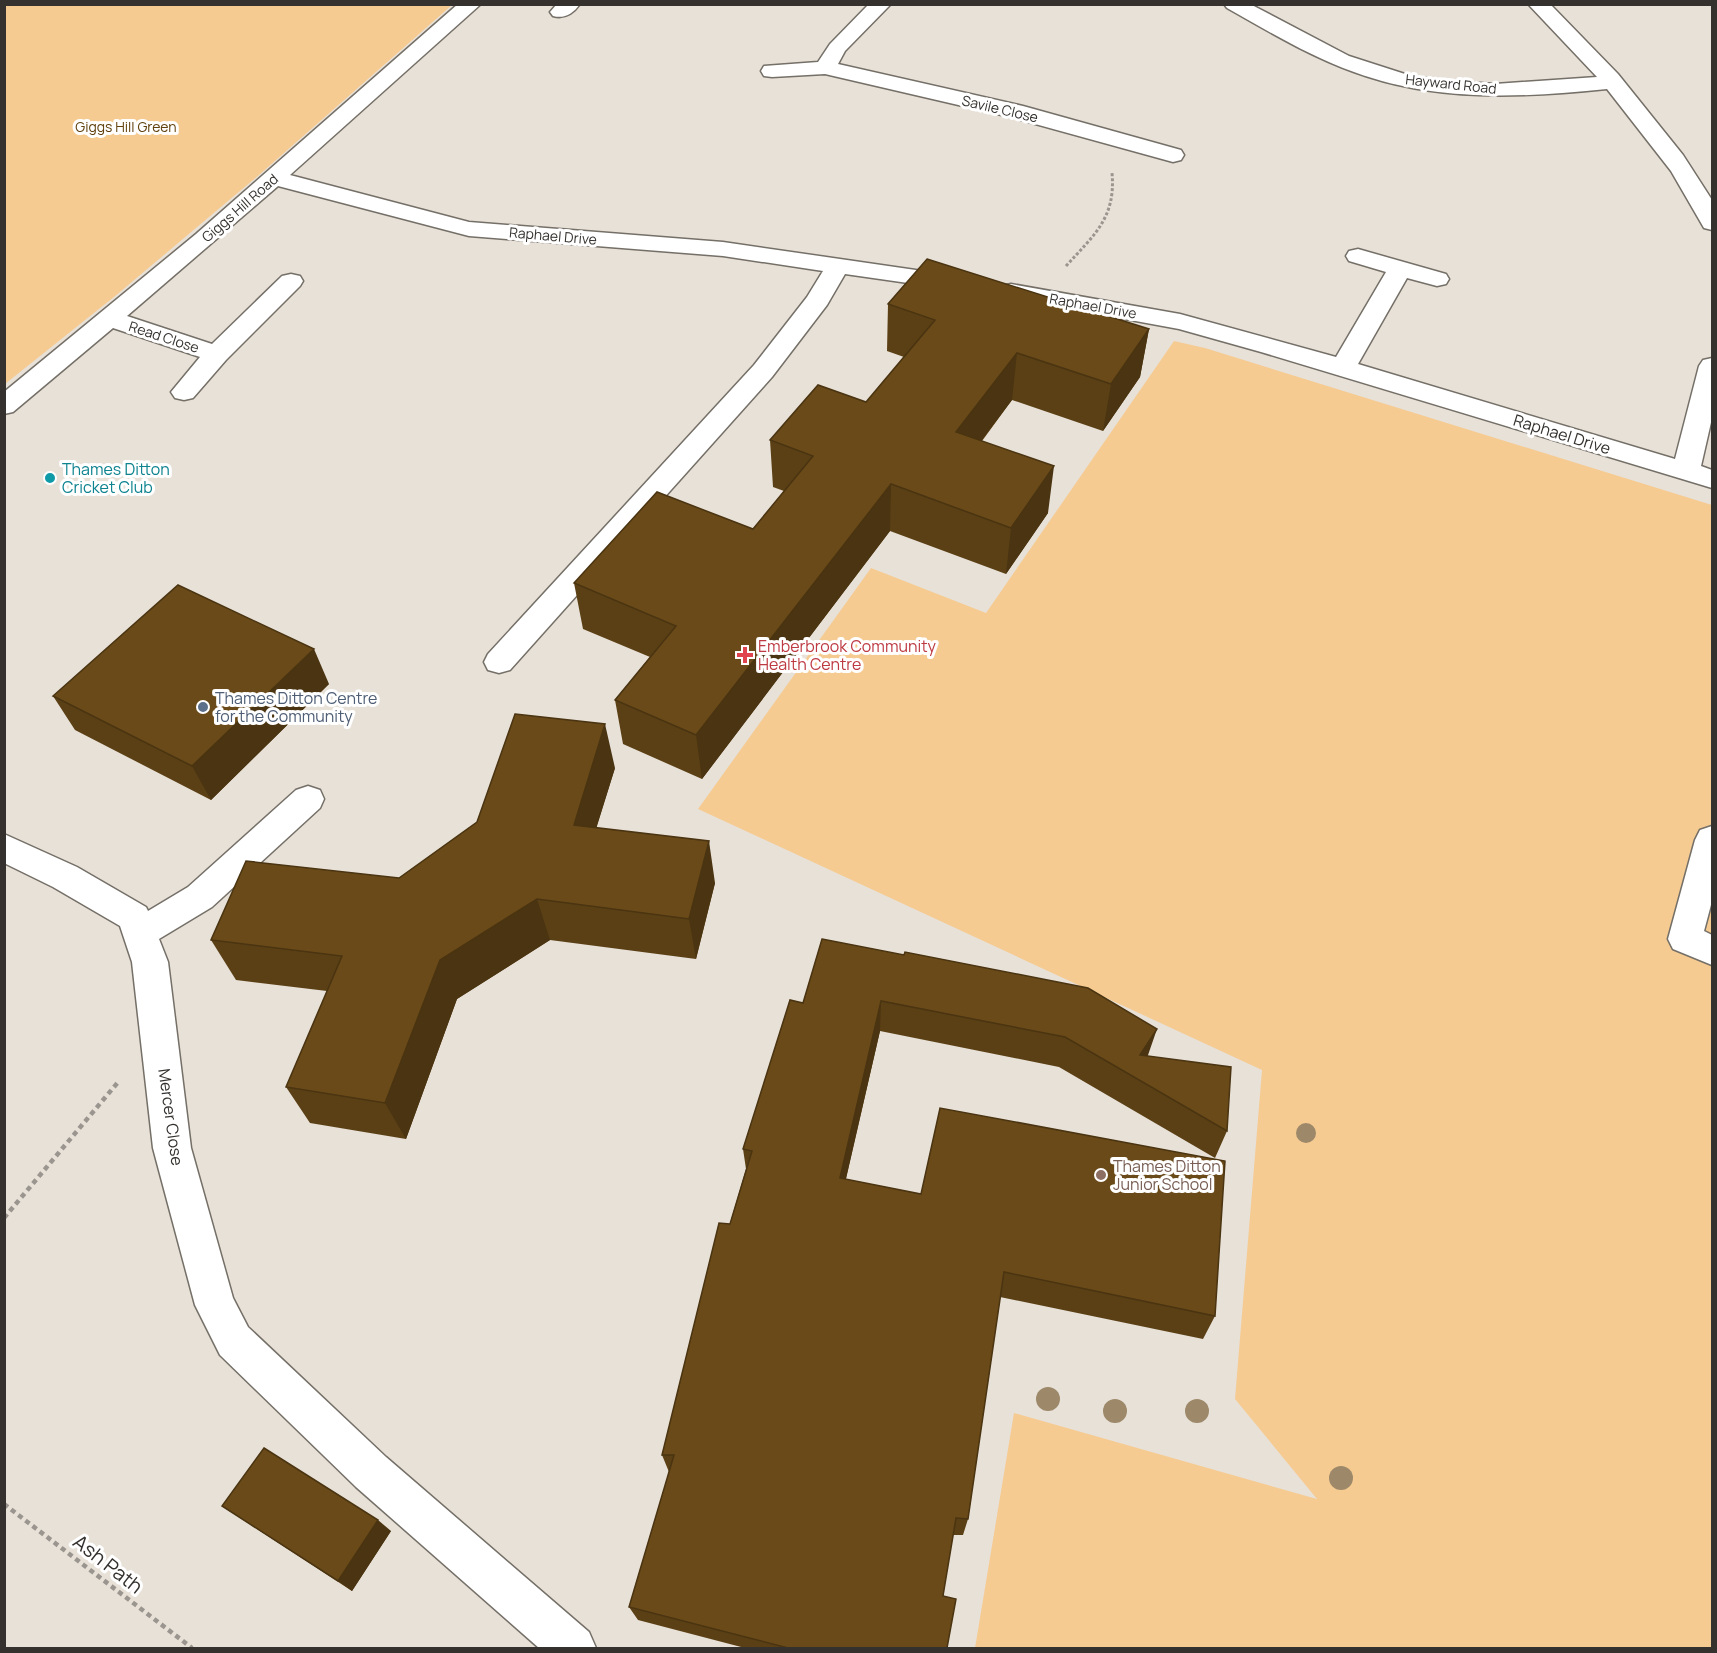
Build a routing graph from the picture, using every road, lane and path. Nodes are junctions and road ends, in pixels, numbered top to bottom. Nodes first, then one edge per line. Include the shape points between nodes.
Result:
1 (471, 4) edge
2 (881, 4) edge
3 (1234, 4) edge
4 (1538, 4) edge
5 (825, 68) junction
6 (772, 71) dead end
7 (1612, 82) junction
8 (1104, 136) junction
9 (1173, 155) dead end
10 (273, 178) junction
11 (1713, 223) edge
12 (1358, 256) dead end
13 (838, 266) junction
14 (1400, 268) junction
15 (1437, 279) dead end
16 (291, 281) dead end
17 (1053, 299) junction
18 (110, 319) junction
19 (218, 354) junction
20 (1713, 366) edge
21 (1342, 368) junction
22 (184, 392) dead end
23 (4, 406) edge
24 (1686, 471) junction
25 (1713, 479) edge
26 (499, 662) dead end
27 (308, 799) dead end
28 (1713, 840) edge
29 (4, 847) edge
30 (140, 933) junction
31 (1713, 950) edge
32 (159, 1032) junction
33 (4, 1218) edge
34 (4, 1504) edge
35 (192, 1648) edge
36 (573, 1648) edge

1 - 10 street, Giggs Hill Road
2 - 5 street via 837,48
3 - 7 street, Hayward Road via 1316,48 1378,74 1418,84 1546,90
4 - 7 street
5 - 6 street, Savile Close
5 - 8 street, Savile Close via 1015,111
7 - 11 street via 1658,135 1704,201
8 - 9 street, Savile Close
8 - 17 path via 1113,183 1110,211 1097,234 1055,280
10 - 13 street, Raphael Drive via 469,229 723,249
10 - 18 street, Giggs Hill Road
12 - 14 street
13 - 17 street, Raphael Drive
13 - 26 street via 818,300 763,371
14 - 15 street
14 - 21 street
16 - 19 street, Read Close
17 - 21 street, Raphael Drive via 1180,322
18 - 19 street, Read Close
18 - 23 street, Giggs Hill Road
19 - 22 street, Read Close
20 - 24 street
21 - 24 street, Raphael Drive
24 - 25 street, Raphael Drive
27 - 30 street via 200,897
28 - 31 street via 1685,939
29 - 30 street, Mercer Close via 134,917
30 - 32 street, Mercer Close via 150,962
32 - 33 path
32 - 36 street, Mercer Close via 172,1148 215,1305 234,1341 371,1472
34 - 35 path, Ash Path

